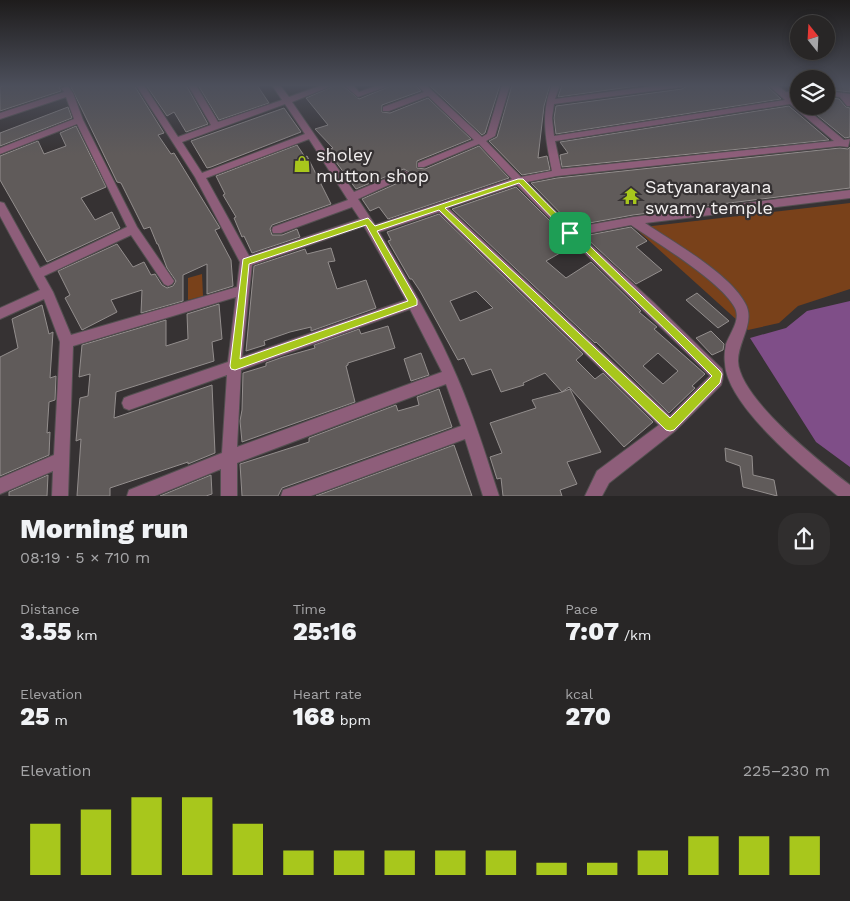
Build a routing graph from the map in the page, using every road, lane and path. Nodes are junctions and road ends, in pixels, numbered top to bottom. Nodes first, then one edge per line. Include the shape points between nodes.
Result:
1 (21, 108) edge
2 (74, 108) edge
3 (154, 108) edge
4 (206, 108) edge
5 (267, 108) edge
6 (292, 108) edge
7 (445, 108) edge
8 (498, 108) edge
9 (549, 108) edge
10 (751, 108) edge
11 (809, 115) edge
12 (0, 116) edge
13 (79, 120) junction
14 (216, 126) junction
15 (311, 134) junction
16 (550, 139) junction
17 (175, 141) junction
18 (481, 141) junction
19 (846, 142) edge
20 (850, 149) edge
21 (0, 151) edge
22 (420, 165) dead end
23 (557, 173) junction
24 (405, 174) dead end
25 (200, 177) junction
26 (521, 180) junction
27 (850, 194) edge
28 (353, 200) junction
29 (0, 206) edge
30 (440, 207) junction
31 (633, 221) junction
32 (370, 226) junction
33 (133, 229) junction
34 (277, 230) dead end
35 (570, 233) junction
36 (246, 262) junction
37 (38, 274) junction
38 (168, 281) dead end
39 (243, 290) junction
40 (48, 292) junction
41 (414, 303) junction
42 (0, 314) edge
43 (67, 342) junction
44 (235, 366) junction
45 (450, 376) junction
46 (128, 403) dead end
47 (670, 426) junction
48 (470, 430) junction
49 (229, 458) junction
50 (61, 460) junction
51 (0, 486) edge
52 (850, 495) edge
53 (60, 496) edge
54 (135, 496) edge
55 (229, 496) edge
56 (289, 496) edge
57 (491, 496) edge
58 (593, 496) edge

1 - 12 street
2 - 13 street
3 - 17 street
4 - 14 street
5 - 14 street
6 - 15 street
7 - 18 street
8 - 18 street via 490,136
9 - 16 street via 547,124
10 - 16 street
11 - 19 street
13 - 21 street
13 - 33 street
14 - 17 street
15 - 25 street
15 - 28 street
16 - 23 street
17 - 25 street
18 - 22 street
18 - 26 street
19 - 20 street
19 - 23 street
23 - 26 street
24 - 28 street
25 - 36 street
26 - 30 street
26 - 35 street
27 - 31 street
28 - 32 street
28 - 34 street
29 - 37 street
30 - 32 street
30 - 47 street
31 - 35 street
31 - 52 street via 715,279 738,302 742,313 733,350 734,381 771,425
32 - 36 street
32 - 41 street
33 - 37 street
33 - 38 street
35 - 47 street via 716,373 716,380
36 - 39 street
37 - 40 street
39 - 43 street
39 - 44 street
40 - 42 street
40 - 43 street
41 - 44 street
41 - 45 street
43 - 50 street
44 - 46 street
44 - 49 street
45 - 48 street
45 - 49 street
47 - 58 street via 603,477
48 - 56 street
48 - 57 street
49 - 54 street
49 - 55 street
50 - 51 street
50 - 53 street

